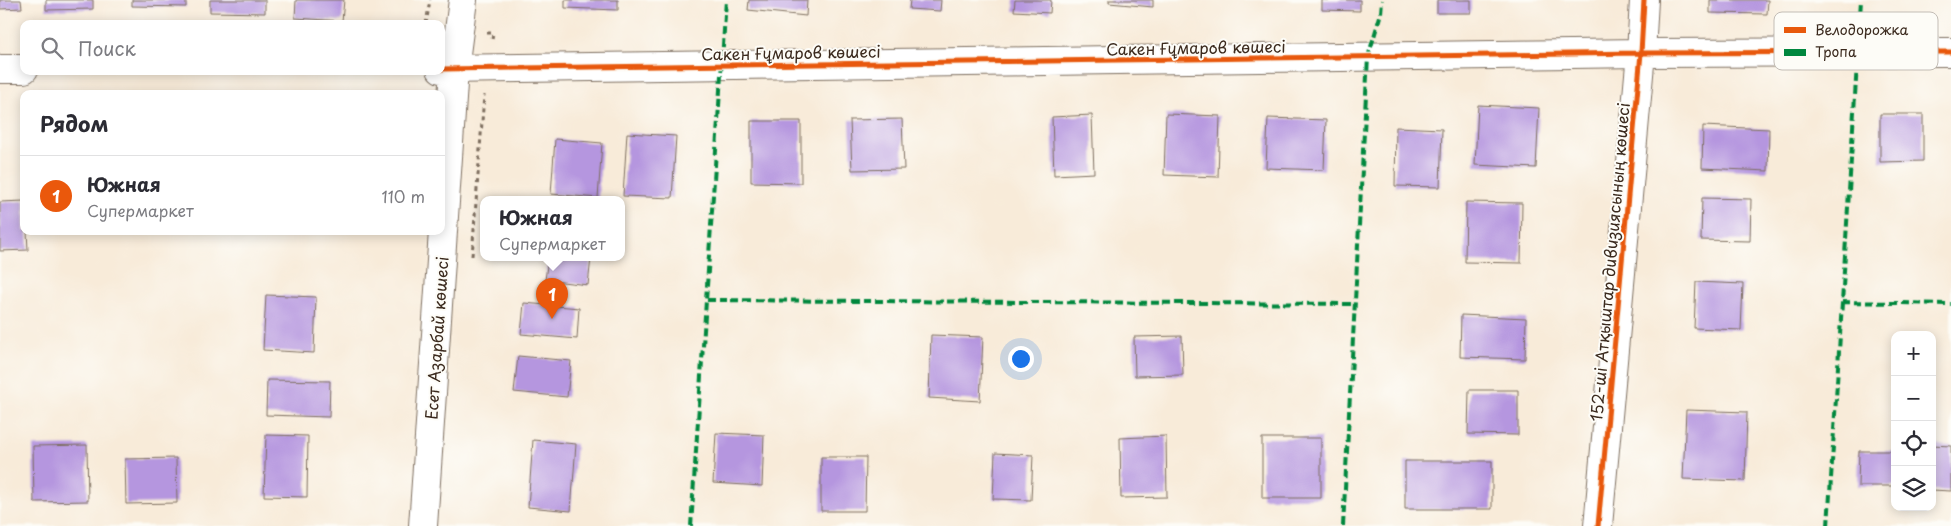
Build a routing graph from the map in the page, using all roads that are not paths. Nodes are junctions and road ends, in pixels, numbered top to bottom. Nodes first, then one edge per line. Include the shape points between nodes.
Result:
1 (463, 0) edge
2 (1644, 0) edge
3 (1938, 52) edge
4 (1951, 52) edge
5 (1641, 53) junction
6 (1774, 53) edge
7 (0, 69) edge
8 (20, 69) edge
9 (448, 69) edge
10 (445, 122) edge
11 (439, 235) edge
12 (422, 526) edge
13 (1598, 526) edge

1 - 9 street, Есет Азарбай көшесі
2 - 5 street, 152-ші Атқыштар дивизиясының көшесі
3 - 4 street, Сакен Ғұмаров көшесі
5 - 6 street, Сакен Ғұмаров көшесі
5 - 9 street, Сакен Ғұмаров көшесі
5 - 13 street, 152-ші Атқыштар дивизиясының көшесі
7 - 8 street
9 - 10 street, Есет Азарбай көшесі
11 - 12 street, Есет Азарбай көшесі

